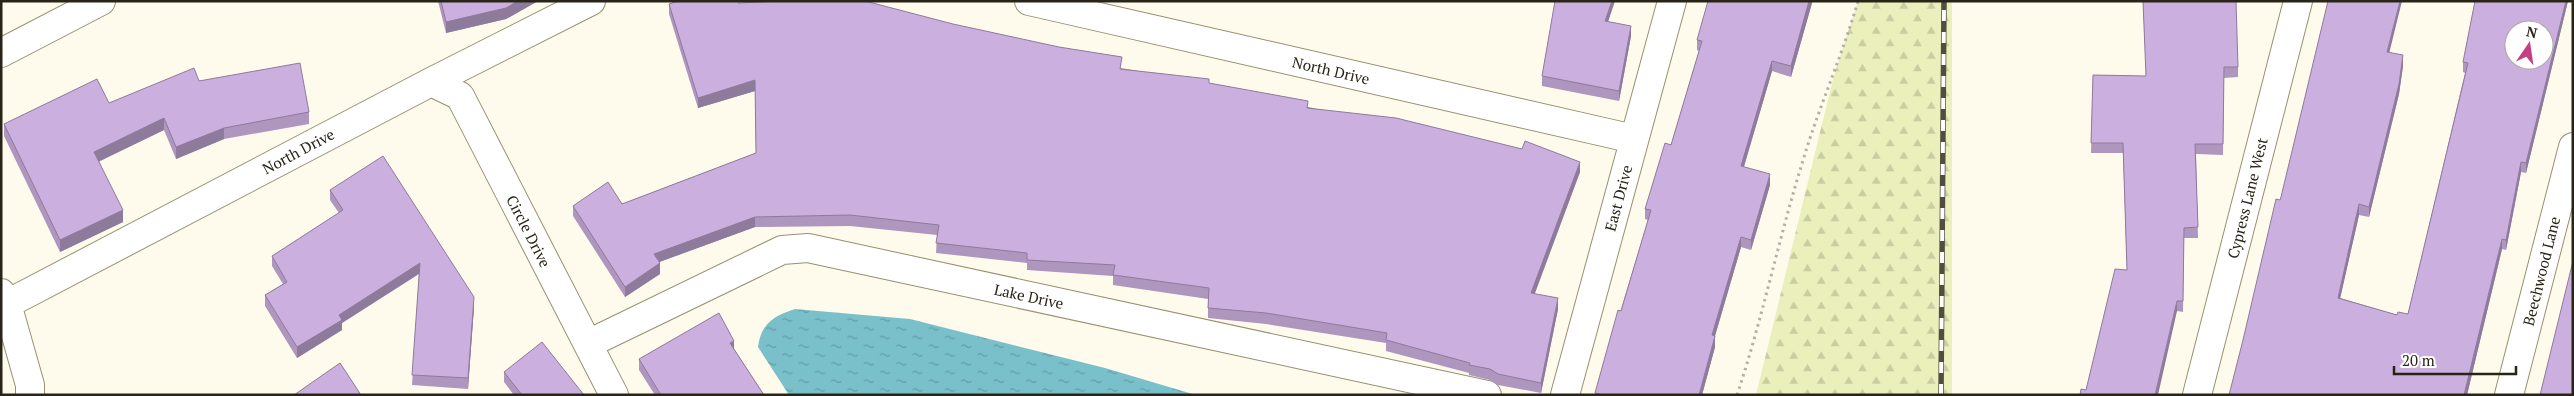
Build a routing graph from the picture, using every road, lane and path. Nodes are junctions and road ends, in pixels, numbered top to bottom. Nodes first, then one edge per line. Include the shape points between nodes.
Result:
1 (101, 1) edge
2 (591, 1) edge
3 (1029, 1) edge
4 (1672, 1) edge
5 (1858, 1) edge
6 (2298, 1) edge
7 (1, 53) edge
8 (431, 82) junction
9 (1634, 139) junction
10 (2573, 147) edge
11 (4, 299) edge
12 (588, 344) junction
13 (30, 395) edge
14 (614, 395) edge
15 (1487, 395) edge
16 (1565, 395) edge
17 (1738, 395) edge
18 (2197, 395) edge
19 (2509, 395) edge

1 - 7 street
2 - 8 street, North Drive
3 - 9 street, North Drive
4 - 9 street, East Drive
5 - 17 path via 1801,166
6 - 18 street, Cypress Lane West
8 - 11 street, North Drive
8 - 12 street, Circle Drive via 460,96
9 - 16 street, East Drive
10 - 19 street, Beechwood Lane
11 - 13 street via 30,385
12 - 14 street, Circle Drive
12 - 15 street, Lake Drive via 782,250 808,248

